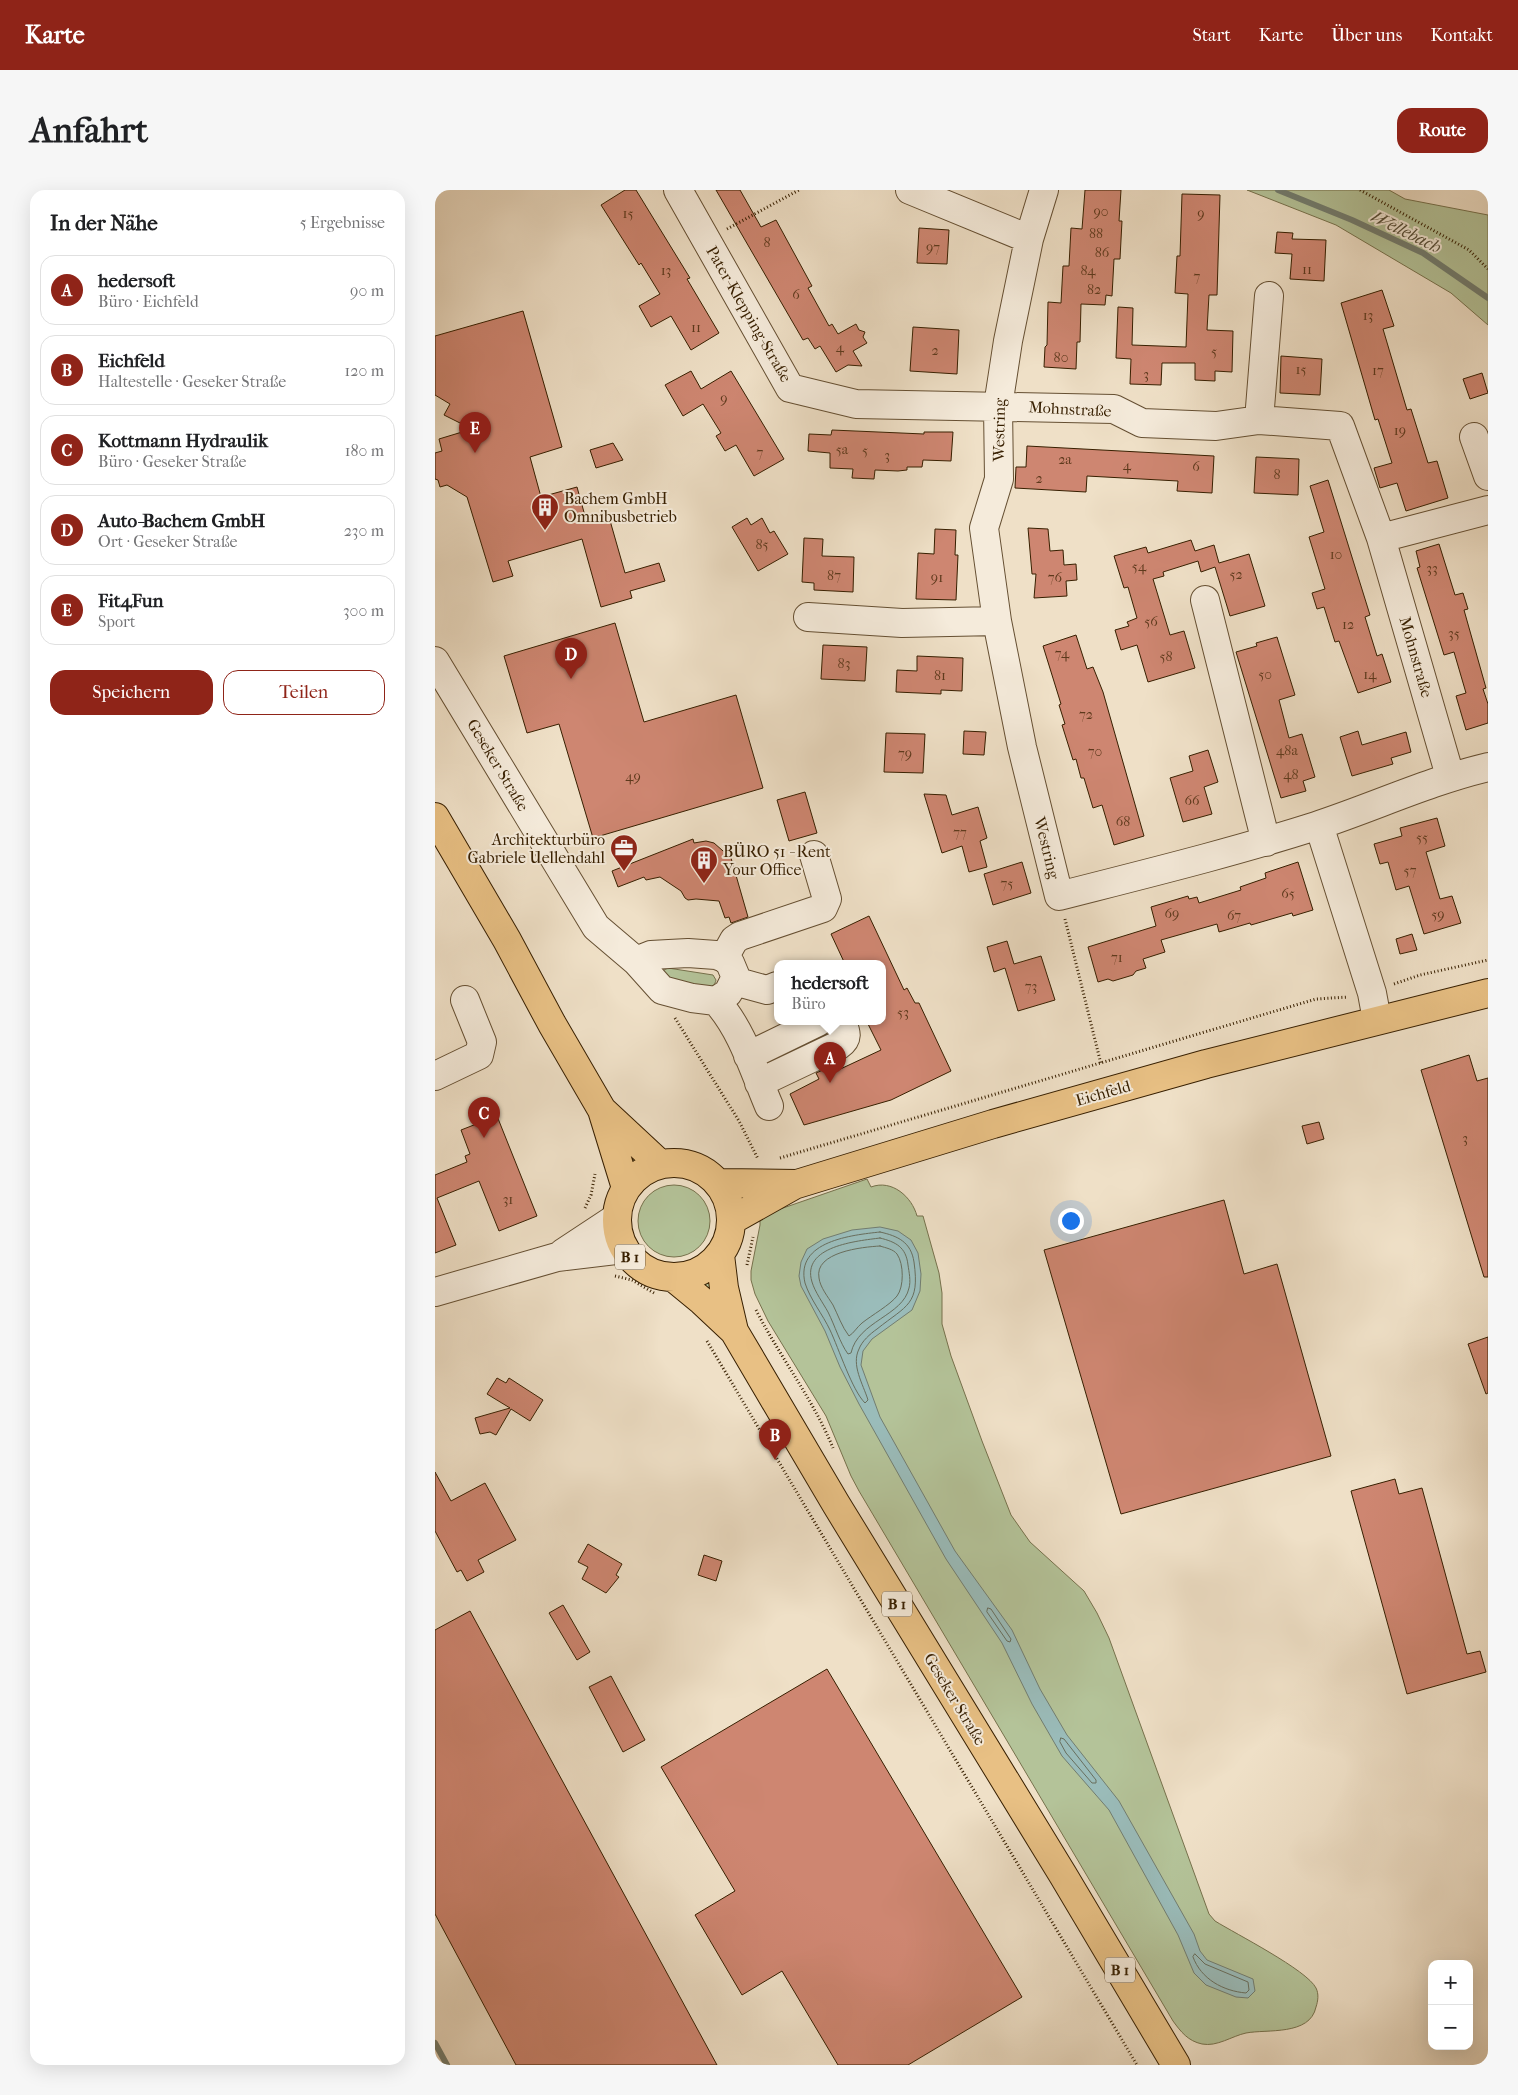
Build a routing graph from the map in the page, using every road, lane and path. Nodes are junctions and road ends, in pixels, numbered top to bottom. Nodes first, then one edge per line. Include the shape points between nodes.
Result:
1 (677, 190) edge
2 (799, 190) edge
3 (910, 190) edge
4 (1044, 190) edge
5 (1360, 190) edge
6 (1029, 239) junction
7 (707, 240) junction
8 (1488, 269) edge
9 (1269, 296) dead end
10 (997, 406) junction
11 (1259, 420) junction
12 (1474, 437) dead end
13 (1488, 476) edge
14 (1488, 510) edge
15 (1381, 538) junction
16 (1205, 600) dead end
17 (808, 617) dead end
18 (997, 621) junction
19 (435, 661) edge
20 (1488, 767) edge
21 (1450, 776) junction
22 (435, 817) edge
23 (1319, 825) junction
24 (1266, 842) junction
25 (814, 855) dead end
26 (1059, 896) junction
27 (636, 960) junction
28 (1488, 960) edge
29 (729, 969) junction
30 (774, 987) edge
31 (662, 990) junction
32 (1372, 993) junction
33 (1488, 993) edge
34 (465, 1000) dead end
35 (716, 1001) junction
36 (1377, 1020) junction
37 (811, 1025) edge
38 (843, 1025) edge
39 (748, 1056) junction
40 (1101, 1064) junction
41 (435, 1076) edge
42 (602, 1110) junction
43 (775, 1160) dead end
44 (660, 1164) junction
45 (760, 1164) dead end
46 (719, 1183) junction
47 (797, 1184) junction
48 (626, 1188) junction
49 (616, 1218) junction
50 (732, 1220) junction
51 (624, 1249) junction
52 (720, 1255) junction
53 (557, 1257) junction
54 (674, 1278) junction
55 (435, 1292) edge
56 (734, 1331) junction
57 (703, 1334) dead end
58 (1136, 2064) edge
59 (1176, 2065) edge

1 - 7 street, Pater-Klepping-Straße
2 - 7 path
3 - 6 street
4 - 6 street, Westring
5 - 8 path via 1469,250
6 - 10 street, Westring
7 - 10 street, Pater-Klepping-Straße via 790,388 856,404
9 - 11 street
10 - 11 street, Mohnstraße via 1114,409 1142,423 1216,426
10 - 18 street, Westring via 999,478 984,528
11 - 15 street, Mohnstraße via 1340,426
12 - 13 street
14 - 15 street
15 - 21 street, Mohnstraße
16 - 24 street
17 - 18 street via 902,623
18 - 26 street, Westring via 1022,747
19 - 27 street, Geseker Straße via 595,927
20 - 21 street, Westring
21 - 23 street, Westring
22 - 42 main road
23 - 24 street, Westring
23 - 32 street
24 - 26 street, Westring
25 - 29 street via 827,899 823,908 740,936 734,940
26 - 40 path
27 - 29 street via 651,955 688,953
27 - 31 street, Geseker Straße
28 - 32 path via 1420,975
29 - 30 street via 767,990
29 - 35 street via 728,993
31 - 35 street
31 - 45 path via 663,1000 739,1121
32 - 36 street
32 - 40 path via 1316,1000
33 - 36 main road, Eichfeld
34 - 41 street via 482,1042 479,1055
35 - 39 street via 730,1018
36 - 47 main road, Eichfeld via 1049,1108
37 - 39 street
38 - 39 street via 847,1034 845,1040 764,1094
40 - 43 path
42 - 44 main road
42 - 48 main road
44 - 46 main road, B 1 via 684,1163 703,1170
44 - 48 main road, B 1 via 635,1177
46 - 47 main road, Eichfeld
46 - 50 main road, B 1 via 728,1200
47 - 50 main road
48 - 49 main road, B 1 via 619,1201
49 - 51 main road, B 1
49 - 53 street
50 - 52 main road, B 1 via 729,1239
51 - 53 street
51 - 54 main road, B 1 via 648,1272
52 - 54 main road, B 1 via 698,1273
52 - 56 main road, Geseker Straße / B 1
53 - 55 street
54 - 56 main road, Geseker Straße / B 1
56 - 59 main road, Geseker Straße / B 1
57 - 58 path

